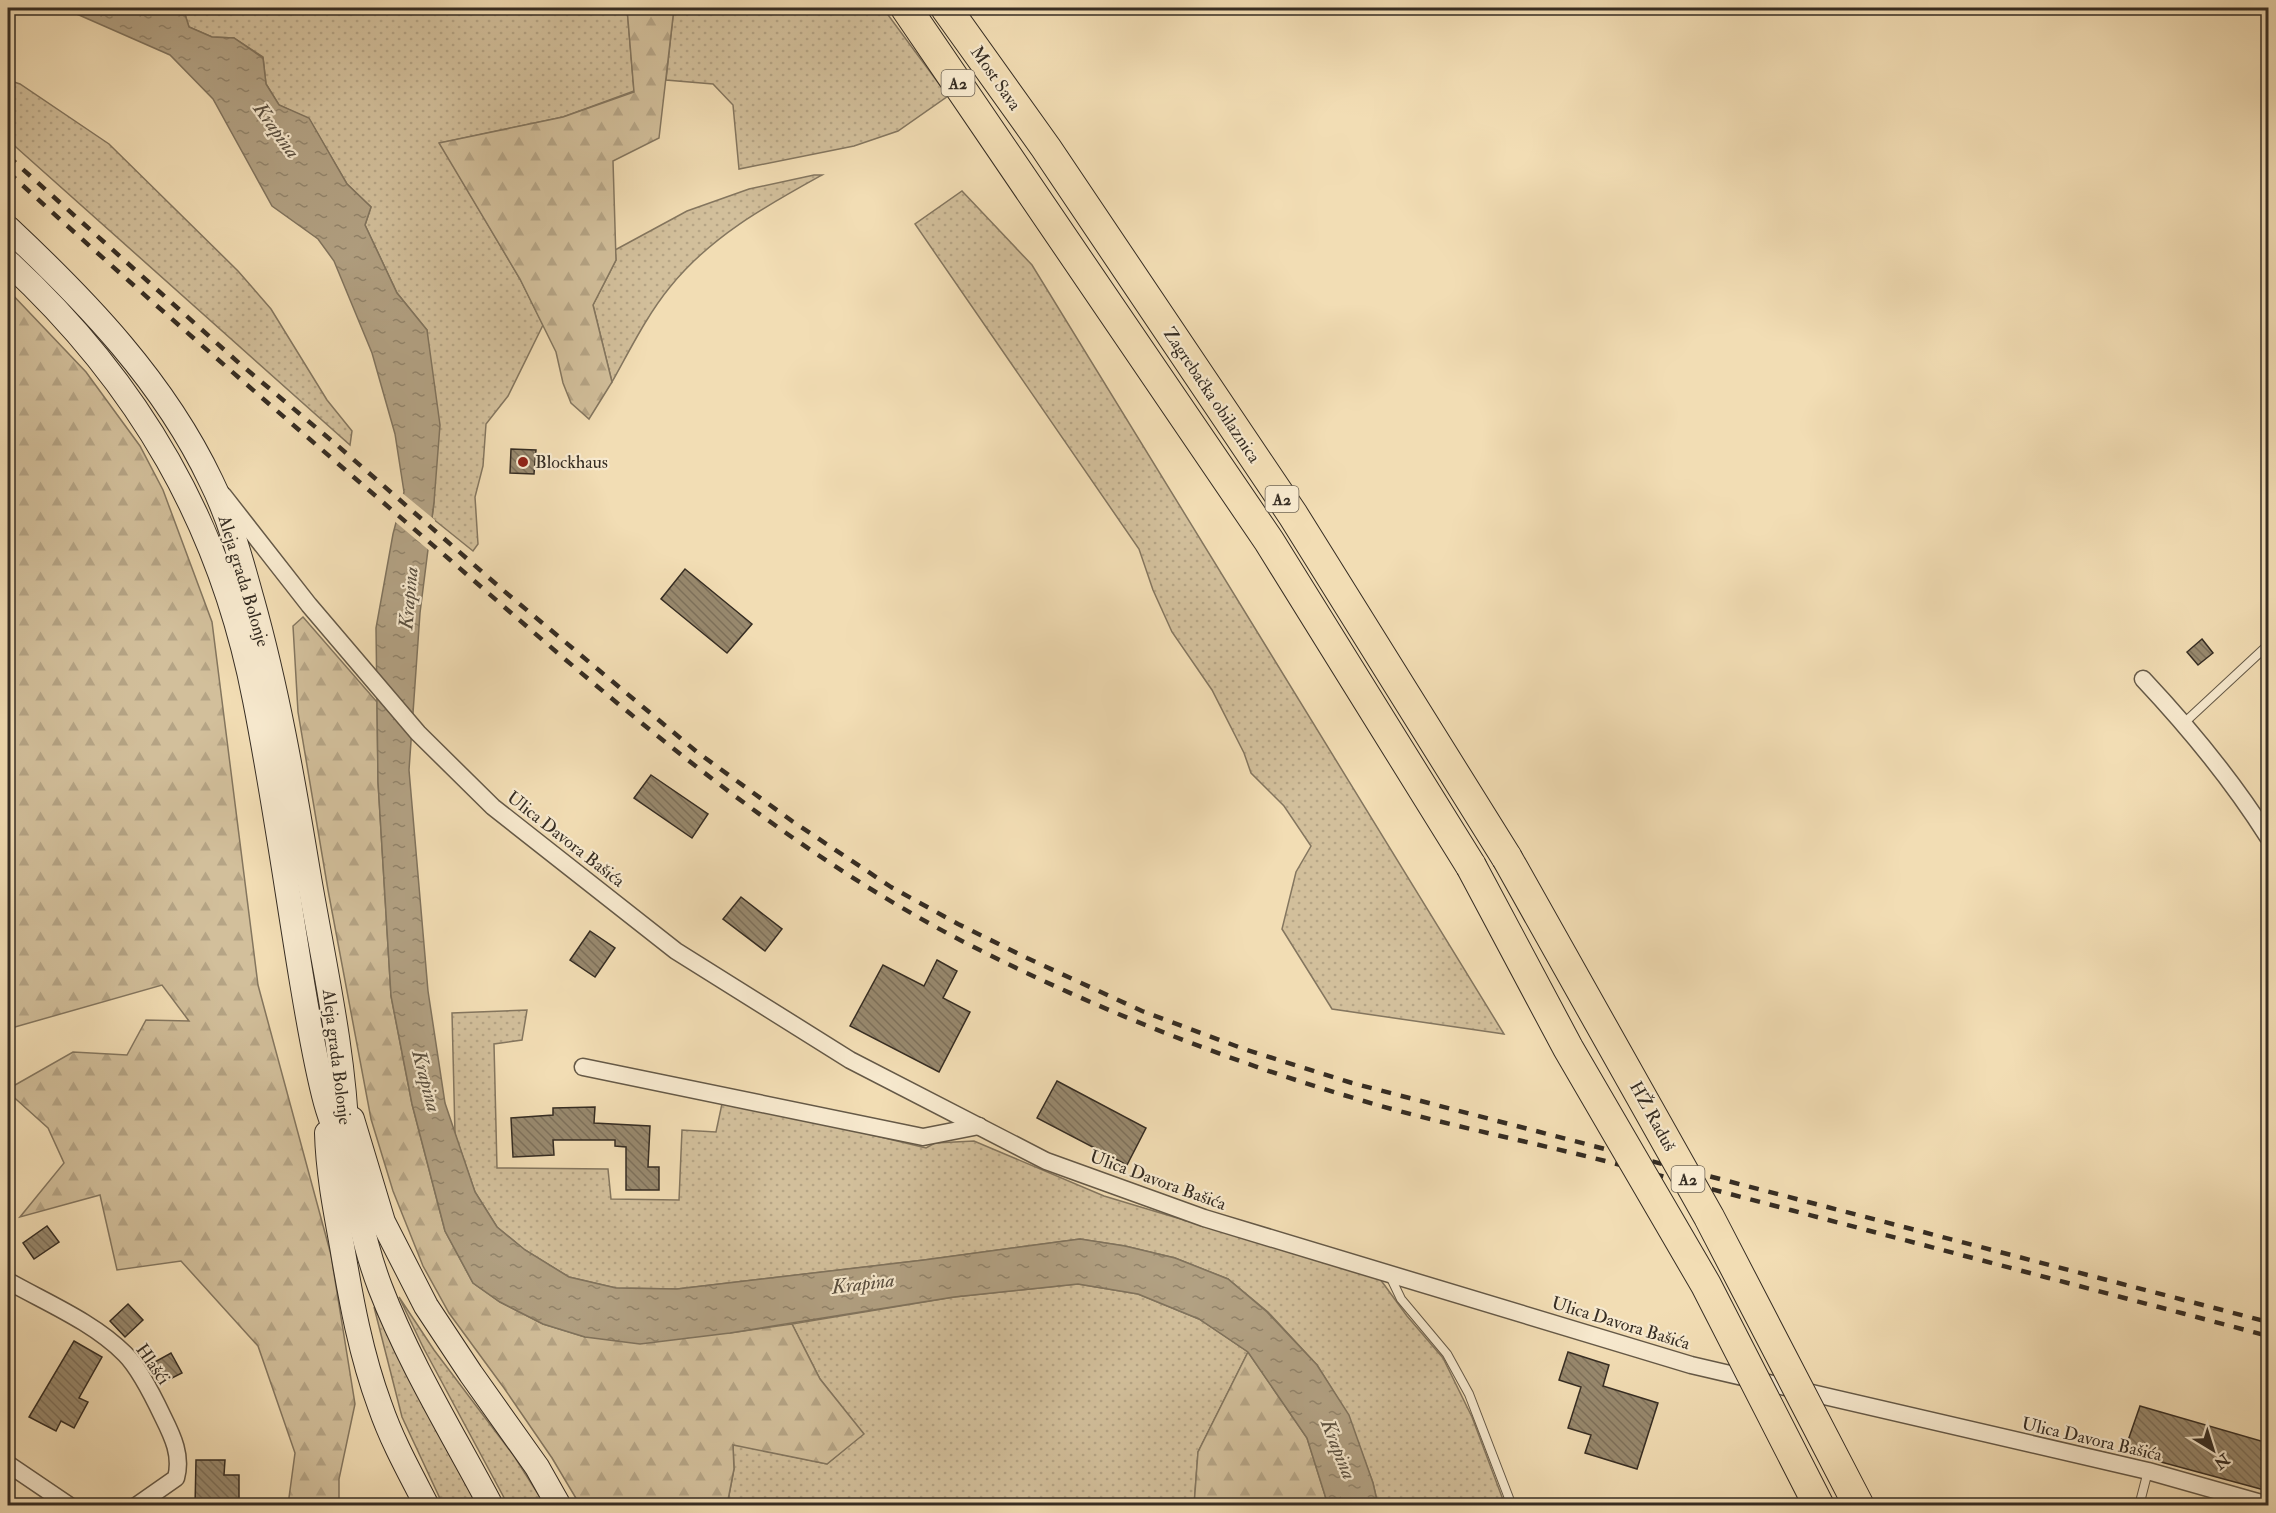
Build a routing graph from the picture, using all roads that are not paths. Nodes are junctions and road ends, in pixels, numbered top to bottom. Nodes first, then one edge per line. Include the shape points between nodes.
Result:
1 (906, 8) edge
2 (946, 8) edge
3 (1046, 147) joint
4 (1011, 158) joint
5 (8, 228) edge
6 (8, 262) edge
7 (212, 483) junction
8 (2268, 645) edge
9 (2143, 680) dead end
10 (2184, 723) junction
11 (2268, 837) edge
12 (1507, 858) joint
13 (583, 1067) dead end
14 (336, 1100) junction
15 (979, 1126) junction
16 (1388, 1273) junction
17 (8, 1281) edge
18 (8, 1464) edge
19 (2148, 1471) junction
20 (2268, 1505) edge
21 (70, 1506) edge
22 (136, 1506) edge
23 (427, 1506) edge
24 (491, 1506) edge
25 (559, 1506) edge
26 (1512, 1506) edge
27 (1819, 1506) edge
28 (1859, 1506) edge
29 (2139, 1506) edge

1 - 4 highway, Most Sava / A2
2 - 3 highway, Most Sava / A2
3 - 12 highway, Zagrebačka obilaznica / A2 via 1293,515
4 - 27 highway, Zagrebačka obilaznica / A2, bridge via 1269,541 1471,866 1568,1048 1706,1285
5 - 7 main road, Aleja grada Bolonje via 59,276 121,344 162,396
6 - 14 main road, Aleja grada Bolonje via 41,293 132,401 187,494 211,546 239,629 255,699 307,1013
7 - 14 main road, Aleja grada Bolonje via 238,548 294,789
7 - 15 street, Ulica Davora Bašića via 418,733 493,807 676,951 850,1060
8 - 10 lane
9 - 10 street
10 - 11 street
12 - 28 highway, HŽ Raduš / A2, bridge via 1709,1217
13 - 15 street via 923,1137
14 - 23 main road via 327,1155 363,1349 392,1436
14 - 24 main road, Aleja grada Bolonje via 358,1217 380,1288
14 - 25 main road via 383,1222 405,1267 437,1323 537,1467
15 - 16 street, Ulica Davora Bašića via 1046,1161 1194,1215
16 - 19 street, Ulica Davora Bašića via 1691,1365
16 - 26 lane via 1401,1299 1447,1354 1469,1394
17 - 22 street, Hlašći via 99,1332 126,1356 154,1399 176,1443 178,1467 176,1478
18 - 21 street
19 - 20 street, Ulica Davora Bašića
19 - 29 lane

